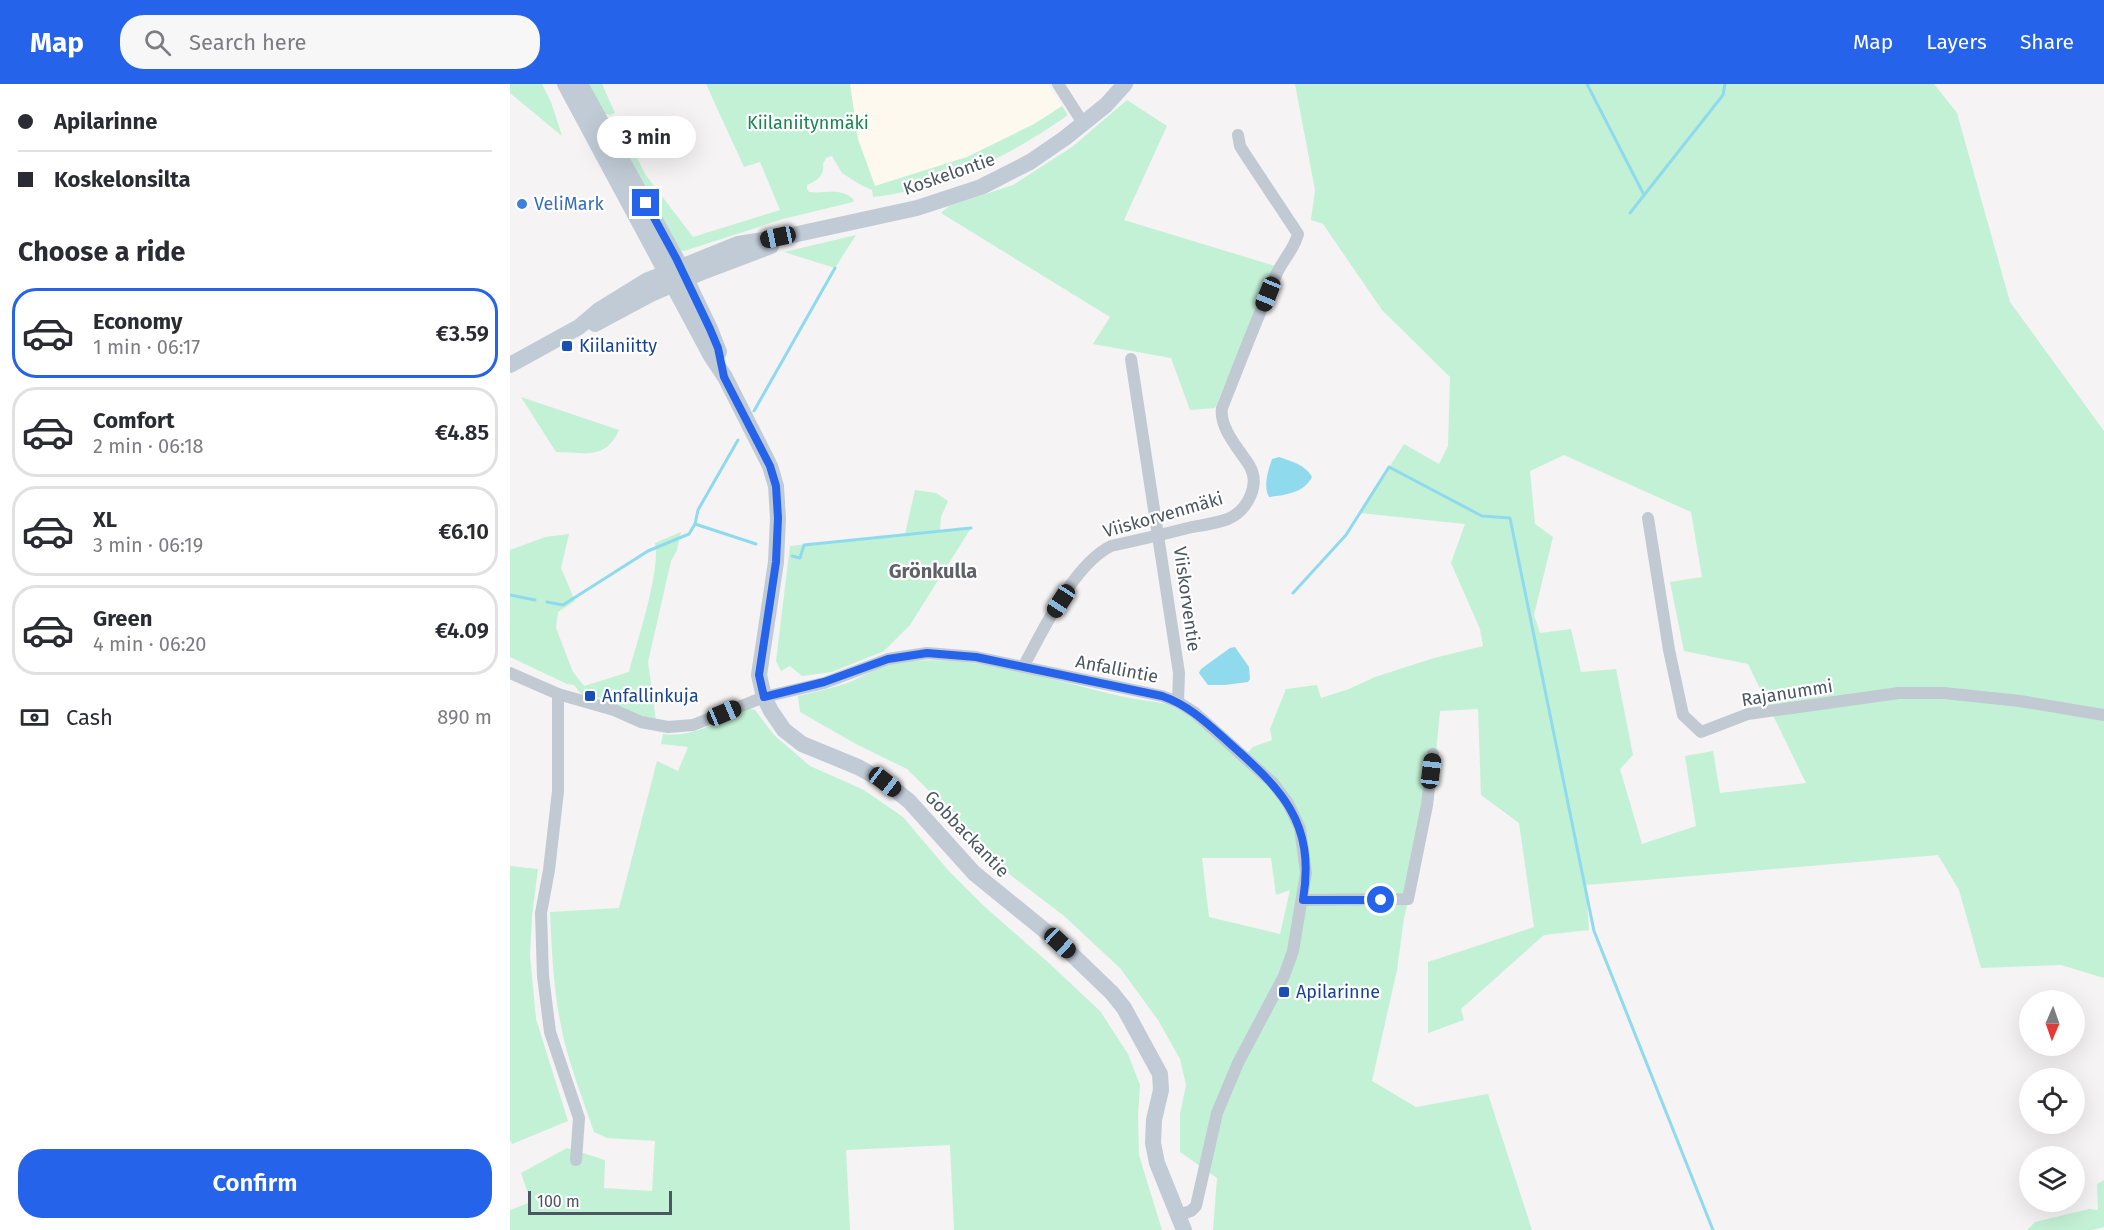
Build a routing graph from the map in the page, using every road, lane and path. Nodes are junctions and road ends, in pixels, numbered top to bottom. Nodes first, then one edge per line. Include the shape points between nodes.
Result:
1 (565, 84) edge
2 (580, 84) edge
3 (1058, 84) edge
4 (1125, 84) edge
5 (1083, 123) junction
6 (1238, 135) dead end
7 (677, 276) junction
8 (1131, 359) dead end
9 (510, 365) edge
10 (1648, 518) dead end
11 (1160, 535) junction
12 (1023, 667) junction
13 (510, 673) edge
14 (558, 694) junction
15 (764, 697) junction
16 (1178, 702) junction
17 (2104, 715) edge
18 (1433, 754) dead end
19 (1303, 900) junction
20 (576, 1160) dead end
21 (1181, 1222) edge

1 - 7 street
2 - 7 street
3 - 5 street
4 - 5 street, Koskelontie
5 - 7 street, Koskelontie via 1030,162 981,187 917,208 793,236
6 - 11 street, Viiskorvenmäki via 1243,151 1298,234 1281,263 1222,408 1222,419 1254,480 1245,506 1228,519
7 - 9 street, Koskelontie via 592,325 579,327
7 - 15 street, Gobbackantie via 770,466 776,486 776,562 759,675
8 - 11 street, Viiskorventie
10 - 17 street, Rajanummi via 1683,715 1701,732 1748,714 1899,693 2020,701
11 - 12 street, Viiskorvenmäki via 1111,546 1090,560 1052,615
11 - 16 street, Viiskorventie via 1179,673
12 - 15 street, Anfallintie via 956,654 927,653 888,659 824,682
12 - 16 street, Anfallintie
13 - 14 street, Anfallintie
14 - 15 street, Anfallintie via 668,727 700,723
14 - 20 street via 558,791 540,913 550,1032 579,1118
15 - 21 street, Gobbackantie via 784,730 802,744 858,767 909,801 974,873 1060,943 1124,1008 1160,1074 1153,1143
16 - 19 street, Anfallintie via 1273,783 1288,803 1300,828 1304,851
18 - 19 street via 1408,898
19 - 21 street, Anfallintie via 1286,971 1217,1113 1198,1200

